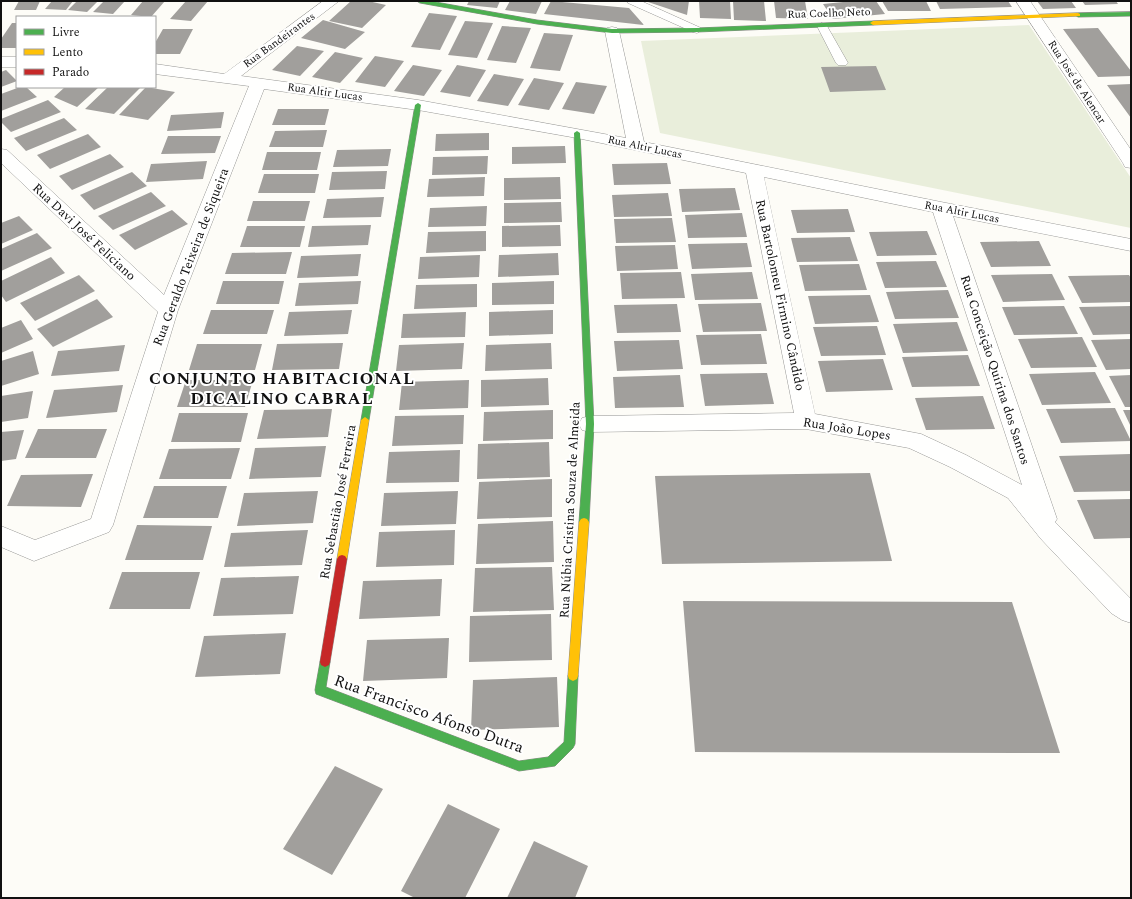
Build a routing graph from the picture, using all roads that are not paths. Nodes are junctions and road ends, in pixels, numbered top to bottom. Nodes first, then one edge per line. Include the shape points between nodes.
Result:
1 (332, 1) edge
2 (420, 1) edge
3 (632, 1) edge
4 (1023, 1) edge
5 (1131, 14) edge
6 (1034, 16) junction
7 (822, 26) junction
8 (697, 30) junction
9 (612, 31) junction
10 (1, 62) edge
11 (16, 62) edge
12 (842, 63) dead end
13 (156, 68) edge
14 (227, 78) junction
15 (258, 83) junction
16 (418, 105) junction
17 (577, 133) junction
18 (636, 145) junction
19 (1, 154) edge
20 (1129, 156) edge
21 (754, 169) junction
22 (941, 208) junction
23 (1131, 245) edge
24 (168, 310) junction
25 (806, 421) junction
26 (590, 424) junction
27 (1049, 532) junction
28 (1, 536) edge
29 (1131, 612) edge
30 (320, 690) joint
31 (569, 744) joint

1 - 14 street, Rua Bandeirantes
2 - 9 street, Rua Coelho Neto via 537,22
3 - 8 lane
4 - 6 street, Rua José de Alencar
5 - 6 street, Rua Coelho Neto
6 - 7 street, Rua Coelho Neto
6 - 20 street, Rua José de Alencar
7 - 8 street, Rua Coelho Neto
7 - 12 lane
8 - 9 street, Rua Coelho Neto
9 - 18 street
10 - 11 street
13 - 14 street, Rua Altir Lucas
14 - 15 street, Rua Altir Lucas
15 - 16 street, Rua Altir Lucas
15 - 24 street, Rua Geraldo Teixeira de Siqueira
16 - 17 street, Rua Altir Lucas
16 - 30 street, Rua Sebastião José Ferreira
17 - 18 street, Rua Altir Lucas
17 - 26 street, Rua Núbia Cristina Souza de Almeida
18 - 21 street, Rua Altir Lucas
19 - 24 street, Rua Davi José Feliciano
21 - 22 street, Rua Altir Lucas
21 - 25 street, Rua Bartolomeu Firmino Cândido
22 - 23 street, Rua Altir Lucas
22 - 27 street, Rua Conceição Quirina dos Santos
24 - 28 street, Rua Geraldo Teixeira de Siqueira via 101,524 34,551
25 - 26 street, Rua João Lopes
25 - 27 street, Rua João Lopes via 912,440 958,461 1016,492
26 - 31 street, Rua Núbia Cristina Souza de Almeida
27 - 29 street, Rua João Lopes via 1120,605
30 - 31 street, Rua Francisco Afonso Dutra via 519,766 551,762

